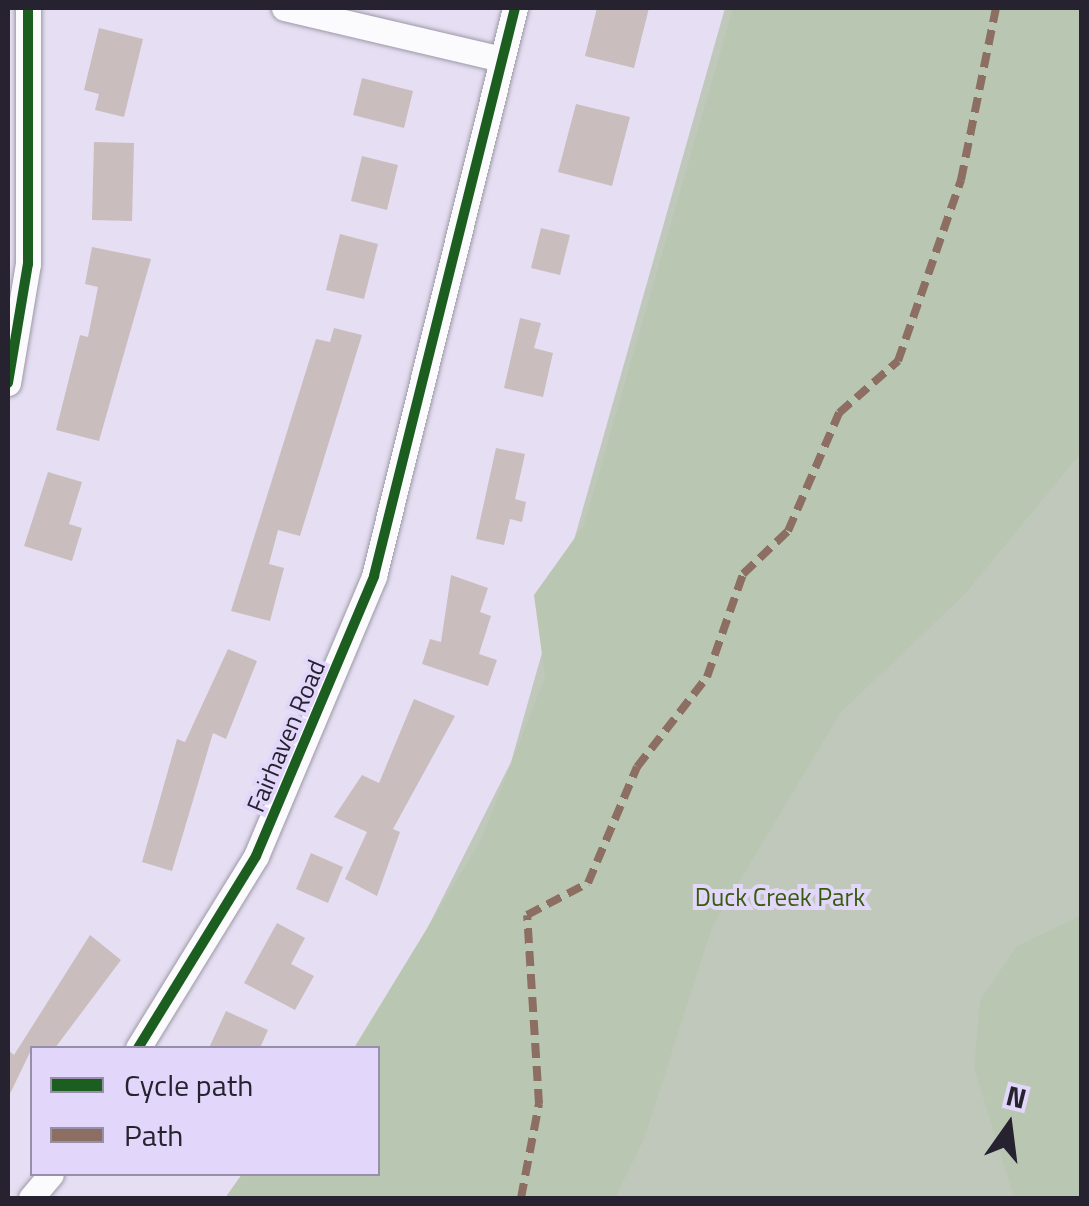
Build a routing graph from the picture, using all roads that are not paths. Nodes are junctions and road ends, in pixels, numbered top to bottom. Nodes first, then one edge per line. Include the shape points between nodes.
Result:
1 (28, 8) edge
2 (284, 8) edge
3 (515, 8) edge
4 (501, 60) junction
5 (8, 383) edge
6 (139, 1046) edge
7 (49, 1176) edge
8 (32, 1198) edge

1 - 5 street via 28,264
2 - 4 street
3 - 4 street, Fairhaven Road
4 - 6 street, Fairhaven Road via 374,576 256,856
7 - 8 street

